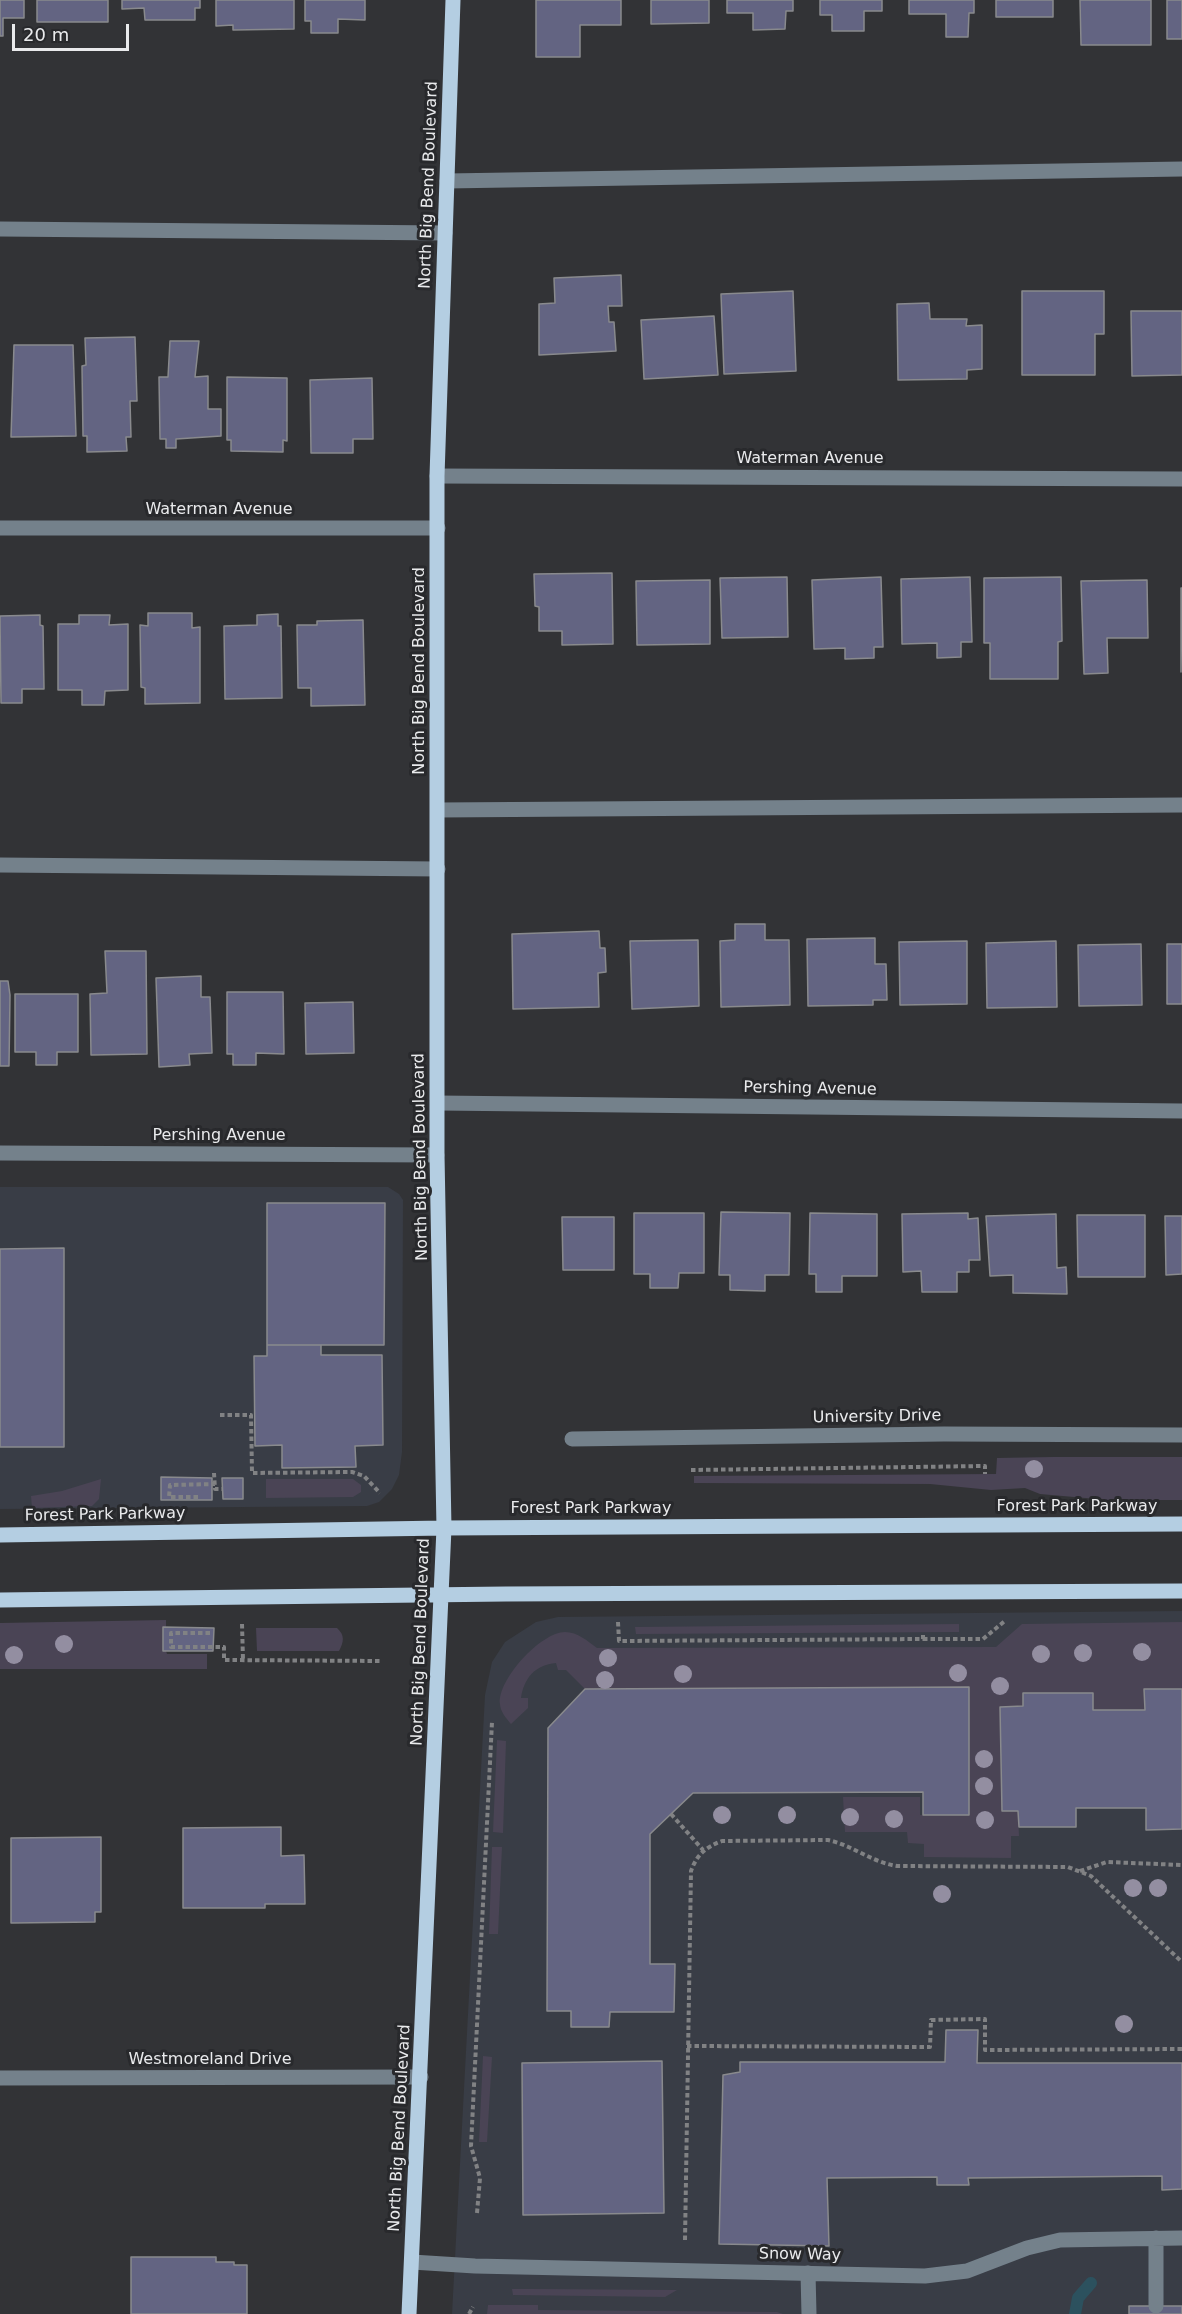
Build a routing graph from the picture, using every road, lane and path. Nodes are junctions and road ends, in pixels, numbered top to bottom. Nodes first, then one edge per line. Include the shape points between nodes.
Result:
1 (453, 0) edge
2 (1182, 169) edge
3 (447, 181) junction
4 (0, 229) edge
5 (445, 233) junction
6 (438, 476) junction
7 (1182, 479) edge
8 (0, 528) edge
9 (438, 528) junction
10 (1182, 805) edge
11 (438, 810) junction
12 (0, 865) edge
13 (438, 869) junction
14 (438, 1103) junction
15 (1182, 1111) edge
16 (0, 1153) edge
17 (437, 1155) junction
18 (220, 1415) dead end
19 (1182, 1436) edge
20 (572, 1439) dead end
21 (691, 1470) dead end
22 (214, 1473) dead end
23 (985, 1474) dead end
24 (214, 1484) junction
25 (222, 1489) dead end
26 (380, 1493) dead end
27 (198, 1497) dead end
28 (1182, 1524) edge
29 (444, 1528) junction
30 (0, 1535) edge
31 (1182, 1592) edge
32 (441, 1594) junction
33 (0, 1600) edge
34 (1007, 1619) dead end
35 (618, 1622) dead end
36 (242, 1624) dead end
37 (923, 1632) dead end
38 (210, 1633) dead end
39 (923, 1640) junction
40 (243, 1660) junction
41 (382, 1661) dead end
42 (492, 1722) dead end
43 (670, 1814) dead end
44 (703, 1850) junction
45 (1182, 1865) edge
46 (1080, 1871) junction
47 (1182, 1962) edge
48 (687, 2046) junction
49 (1182, 2049) edge
50 (421, 2077) junction
51 (0, 2078) edge
52 (477, 2213) dead end
53 (1156, 2238) junction
54 (1182, 2238) edge
55 (685, 2240) dead end
56 (412, 2262) junction
57 (808, 2273) junction
58 (1156, 2306) dead end
59 (472, 2307) dead end
60 (409, 2314) edge
61 (469, 2314) edge
62 (809, 2314) edge

1 - 3 main road, North Big Bend Boulevard
2 - 3 street
3 - 5 main road, North Big Bend Boulevard
4 - 5 street
5 - 6 main road, North Big Bend Boulevard
6 - 7 street, Waterman Avenue
6 - 9 main road, North Big Bend Boulevard
8 - 9 street, Waterman Avenue
9 - 11 main road, North Big Bend Boulevard
10 - 11 street
11 - 13 main road, North Big Bend Boulevard
12 - 13 street
13 - 14 main road, North Big Bend Boulevard
14 - 15 street, Pershing Avenue
14 - 17 main road, North Big Bend Boulevard
16 - 17 street, Pershing Avenue
17 - 29 main road, North Big Bend Boulevard
18 - 26 path via 251,1415 252,1473 359,1473
19 - 20 street, University Drive via 944,1434
21 - 23 path via 985,1466
22 - 24 path
24 - 25 path via 215,1489
24 - 27 path via 170,1485 170,1497
28 - 29 main road, Forest Park Parkway
29 - 30 main road, Forest Park Parkway
29 - 32 main road, North Big Bend Boulevard
31 - 32 main road
32 - 33 main road
32 - 50 main road, North Big Bend Boulevard
34 - 39 path via 983,1639
35 - 39 path via 618,1641
36 - 40 path
37 - 39 path
38 - 40 path via 171,1633 171,1647 224,1647 224,1660
40 - 41 path
42 - 52 path via 471,2146 480,2178
43 - 44 path
44 - 46 path via 722,1841 828,1840 875,1862 897,1866 1068,1867
44 - 48 path via 691,1871
45 - 46 path via 1107,1862
46 - 47 path via 1091,1876
48 - 49 path via 930,2047 931,2020 985,2019 985,2050
48 - 55 path
50 - 51 street, Westmoreland Drive
50 - 56 main road, North Big Bend Boulevard
53 - 54 street, Snow Way
53 - 57 street, Snow Way via 1060,2240 1026,2248 967,2271 925,2276
53 - 58 street
56 - 57 street, Snow Way
56 - 60 main road, North Big Bend Boulevard
57 - 62 street
59 - 61 path

